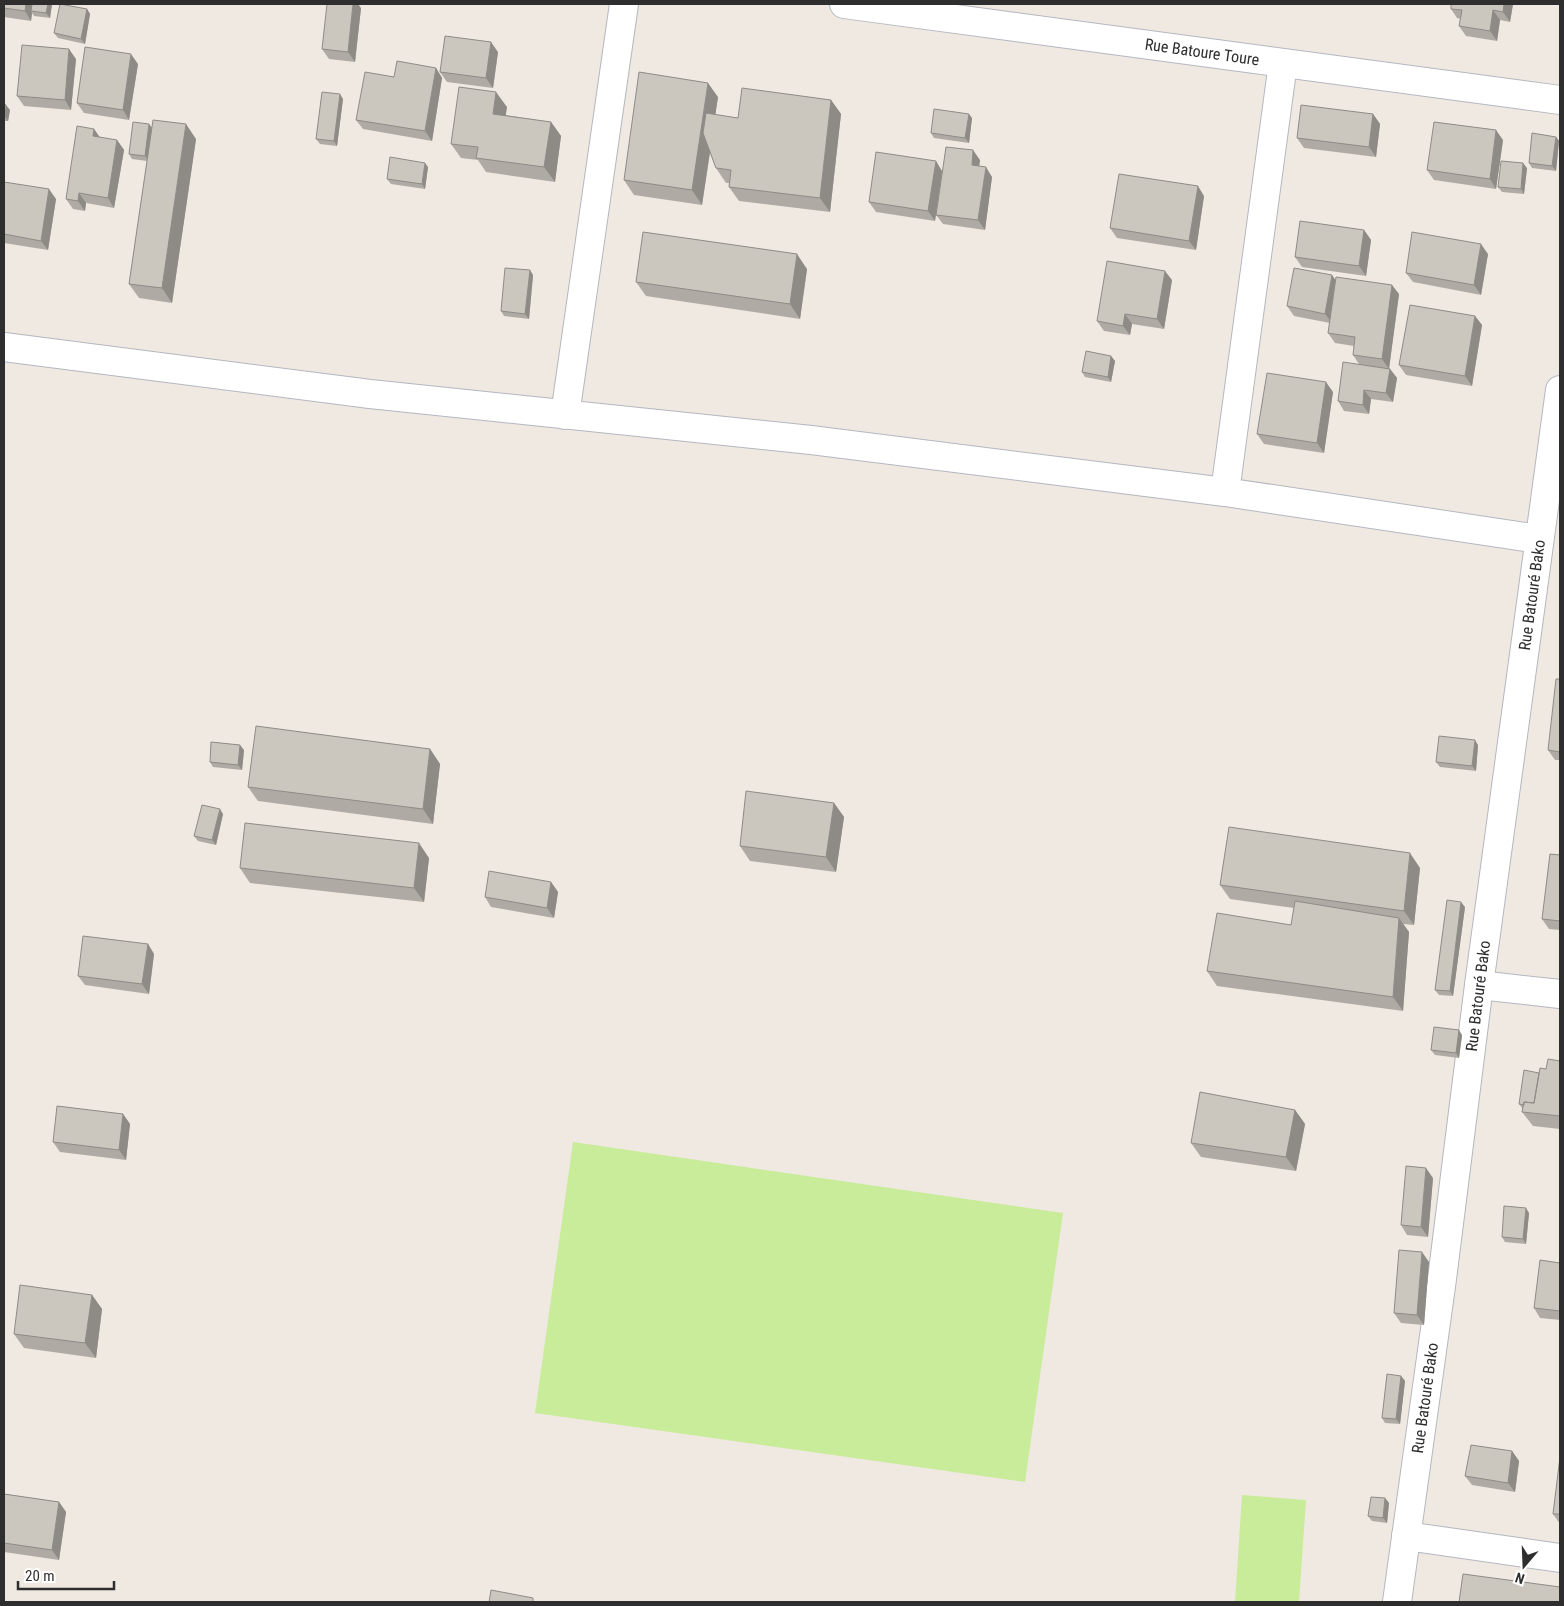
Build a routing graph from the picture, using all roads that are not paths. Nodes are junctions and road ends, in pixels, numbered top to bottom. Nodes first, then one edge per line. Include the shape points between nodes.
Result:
1 (624, 4) edge
2 (844, 4) edge
3 (932, 10) edge
4 (1283, 63) junction
5 (1560, 100) edge
6 (4, 347) edge
7 (1560, 390) edge
8 (565, 415) junction
9 (1225, 492) junction
10 (1539, 539) junction
11 (1479, 985) junction
12 (1560, 994) edge
13 (1406, 1536) junction
14 (1560, 1558) edge
15 (1397, 1602) edge

1 - 8 street
2 - 3 street, Rue Batoure Toure
3 - 4 street, Rue Batoure Toure
4 - 5 street, Rue Batoure Toure
4 - 9 street
6 - 8 street via 370,394
7 - 10 street, Rue Batouré Bako
8 - 9 street via 811,440
9 - 10 street
10 - 11 street, Rue Batouré Bako
11 - 12 street
11 - 13 street, Rue Batouré Bako
13 - 14 street
13 - 15 street, Rue Batouré Bako

